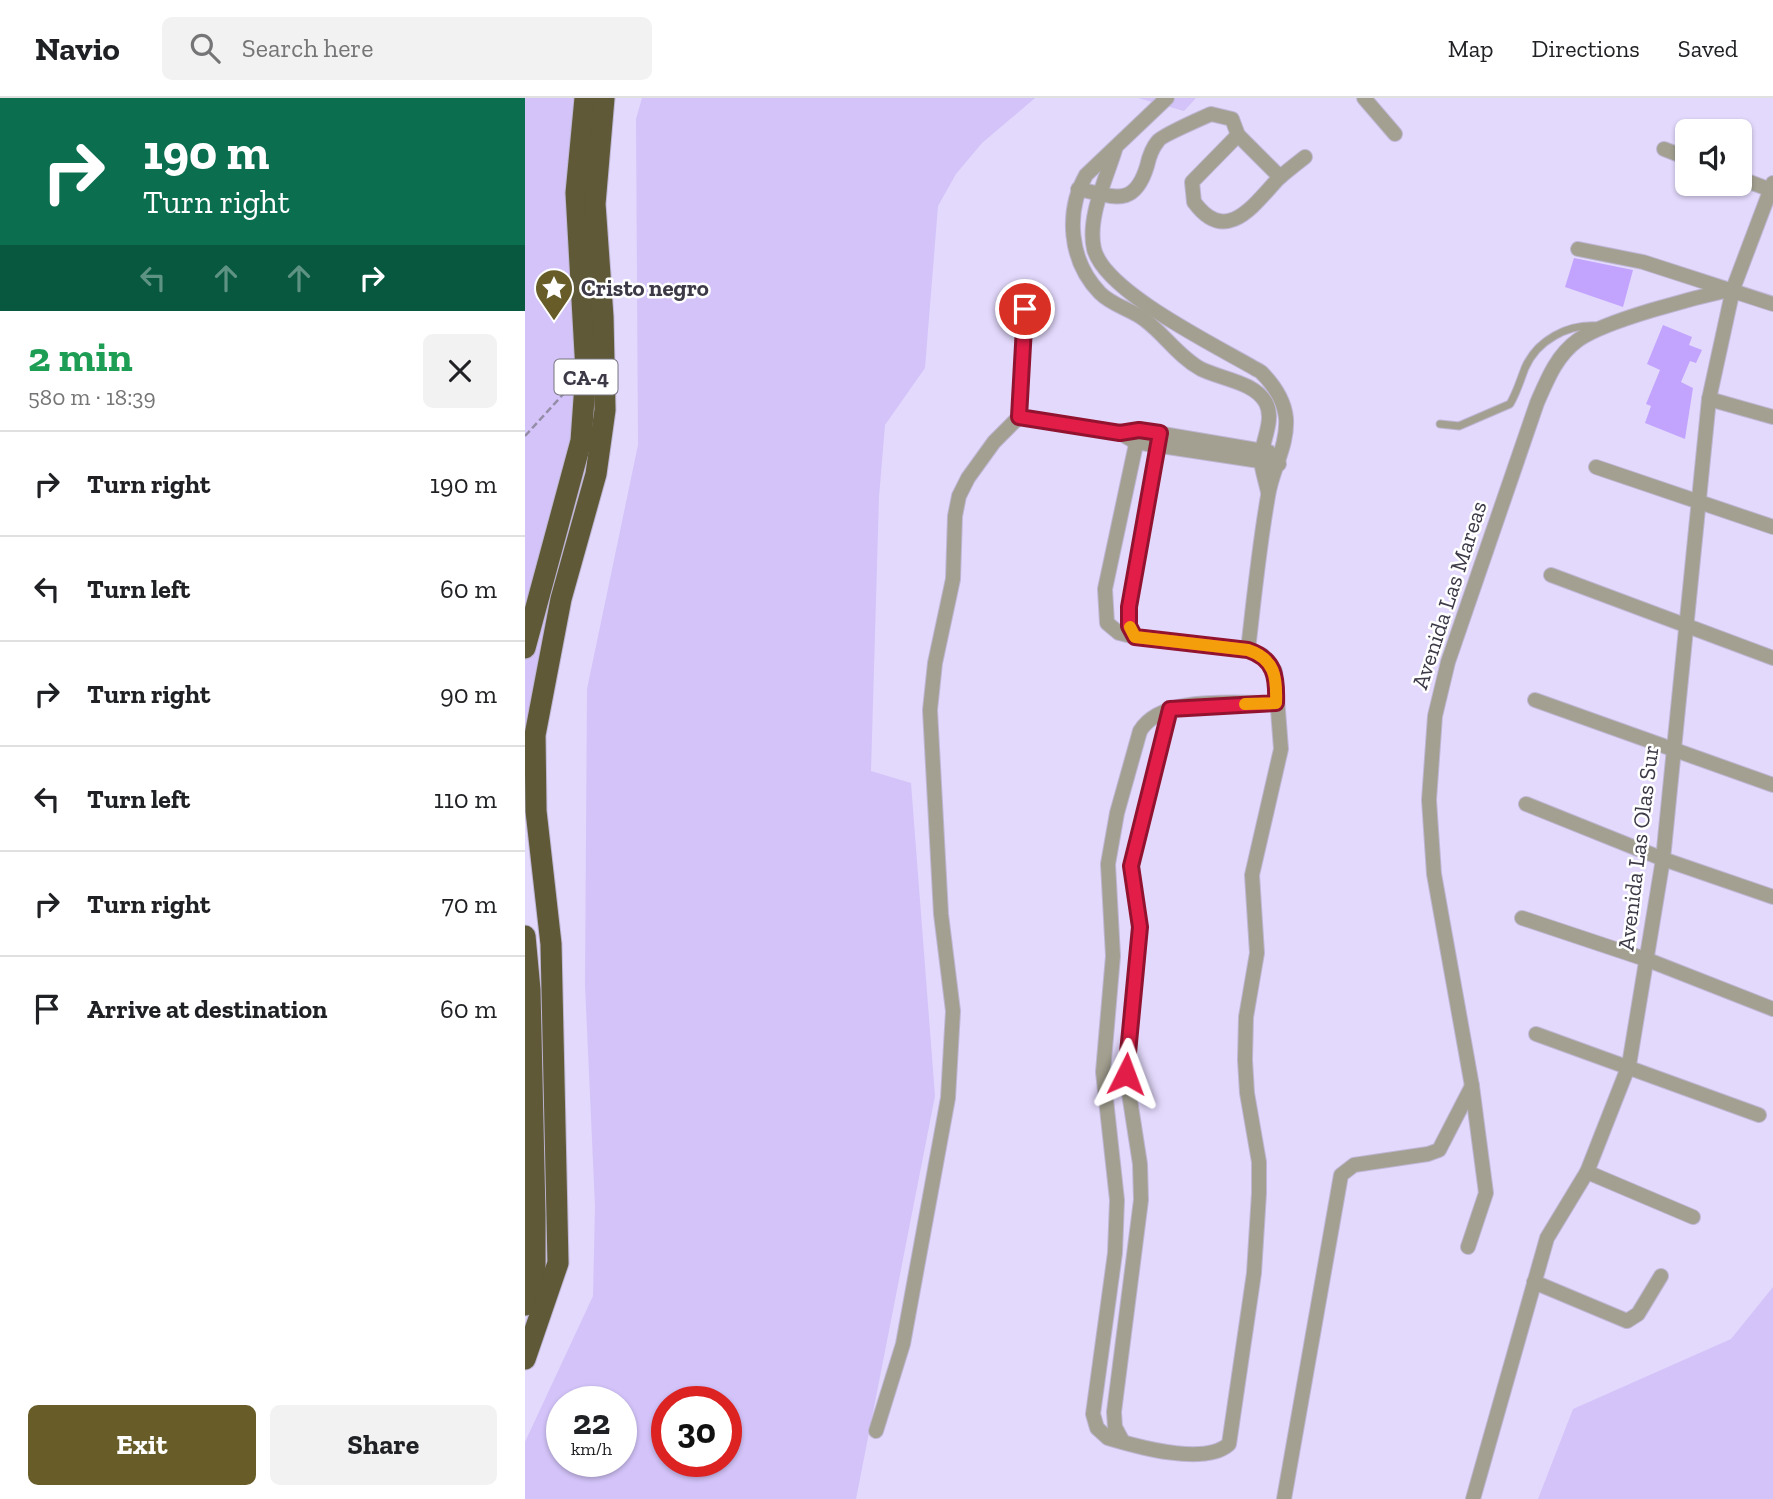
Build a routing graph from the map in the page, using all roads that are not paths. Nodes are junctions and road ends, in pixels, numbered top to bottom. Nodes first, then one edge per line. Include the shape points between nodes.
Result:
1 (585, 98) edge
2 (604, 98) edge
3 (1364, 98) edge
4 (1161, 101) edge
5 (1395, 134) dead end
6 (1238, 135) junction
7 (1664, 149) dead end
8 (1115, 150) junction
9 (1675, 153) edge
10 (1305, 158) dead end
11 (1280, 177) junction
12 (1752, 181) edge
13 (1772, 186) edge
14 (1078, 188) junction
15 (1102, 194) junction
16 (1578, 249) dead end
17 (1733, 289) junction
18 (1773, 304) edge
19 (1025, 309) dead end
20 (1608, 327) junction
21 (1709, 399) junction
22 (1019, 417) junction
23 (1773, 417) edge
24 (1440, 424) dead end
25 (1137, 436) junction
26 (1158, 440) junction
27 (1262, 456) junction
28 (1280, 458) junction
29 (1596, 467) dead end
30 (1268, 492) junction
31 (1698, 500) junction
32 (1773, 527) edge
33 (1551, 575) dead end
34 (1685, 625) junction
35 (1135, 637) junction
36 (525, 648) edge
37 (1248, 650) junction
38 (1773, 658) edge
39 (1535, 700) dead end
40 (1276, 703) junction
41 (1170, 709) junction
42 (1674, 749) junction
43 (1773, 785) edge
44 (1526, 804) dead end
45 (1663, 859) junction
46 (1773, 897) edge
47 (1523, 918) dead end
48 (525, 936) edge
49 (1648, 960) junction
50 (1773, 1009) edge
51 (1536, 1034) dead end
52 (1629, 1065) junction
53 (1103, 1072) junction
54 (1126, 1074) junction
55 (1472, 1086) junction
56 (1759, 1115) dead end
57 (1587, 1172) junction
58 (1693, 1216) dead end
59 (1468, 1247) dead end
60 (1661, 1276) dead end
61 (1535, 1282) junction
62 (525, 1305) edge
63 (525, 1359) edge
64 (876, 1432) dead end
65 (1123, 1442) junction
66 (1284, 1499) edge
67 (1473, 1499) edge

1 - 36 highway, CA-4 via 576,193 586,372 577,466
2 - 63 highway, CA-4 via 595,204 605,410 596,474 561,599 535,736 537,811 551,944 558,1263
3 - 5 street
4 - 8 street
6 - 11 street
6 - 11 street via 1192,182 1194,202 1201,212 1211,219 1245,215
6 - 15 street via 1232,119 1211,114 1156,142 1133,194
7 - 9 street
8 - 14 street via 1086,174
8 - 15 street
10 - 11 street
12 - 13 street
13 - 17 street, Avenida Las Olas Sur
14 - 15 street
14 - 27 street via 1073,232 1075,252 1085,274 1101,294 1143,318 1198,367 1260,394 1269,419
15 - 28 street via 1093,233 1102,267 1134,296 1261,372 1274,385 1286,419
16 - 17 street via 1643,262
17 - 18 street
17 - 20 street, Avenida Las Mareas
17 - 21 street, Avenida Las Olas Sur
19 - 22 street
20 - 24 lane via 1581,325 1546,340 1526,366 1510,404 1459,426
20 - 55 street, Avenida Las Mareas via 1578,341 1549,373 1448,662 1436,716 1429,800 1434,874
21 - 23 street
21 - 31 street, Avenida Las Olas Sur
22 - 25 street
22 - 64 street via 968,478 955,516 953,579 930,710 941,914 953,1012 948,1098 903,1344
25 - 26 street
25 - 35 street via 1115,533 1104,611 1107,623 1119,633
26 - 27 street
26 - 35 street via 1129,607 1129,626
27 - 28 street
27 - 30 street
28 - 30 street
29 - 31 street
30 - 37 street
31 - 32 street
31 - 34 street, Avenida Las Olas Sur
33 - 34 street
34 - 38 street
34 - 42 street, Avenida Las Olas Sur
35 - 37 street
37 - 40 street via 1262,655 1275,671
39 - 42 street
40 - 41 street
40 - 65 street via 1282,748 1252,876 1257,953 1246,1017 1245,1060 1259,1194 1254,1273 1233,1430 1221,1452 1204,1455
41 - 53 street via 1157,713 1140,731 1110,845 1113,956
41 - 54 street via 1131,866 1140,927
42 - 43 street
42 - 45 street, Avenida Las Olas Sur
44 - 45 street
45 - 46 street
45 - 49 street, Avenida Las Olas Sur
47 - 49 street
48 - 62 highway via 535,1214 535,1269
49 - 50 street
49 - 52 street, Avenida Las Olas Sur
51 - 52 street
52 - 56 street
52 - 57 street, Avenida Las Olas Sur
53 - 54 street
53 - 65 street via 1117,1200 1115,1253 1093,1414 1097,1428 1108,1438
54 - 65 street via 1141,1200 1114,1412
55 - 59 street, Avenida Las Mareas via 1486,1193
55 - 66 street via 1439,1150 1354,1165 1341,1175
57 - 58 street
57 - 61 street, Avenida Las Olas Sur via 1547,1238
60 - 61 street via 1638,1314 1627,1321
61 - 67 street, Avenida Las Olas Sur

